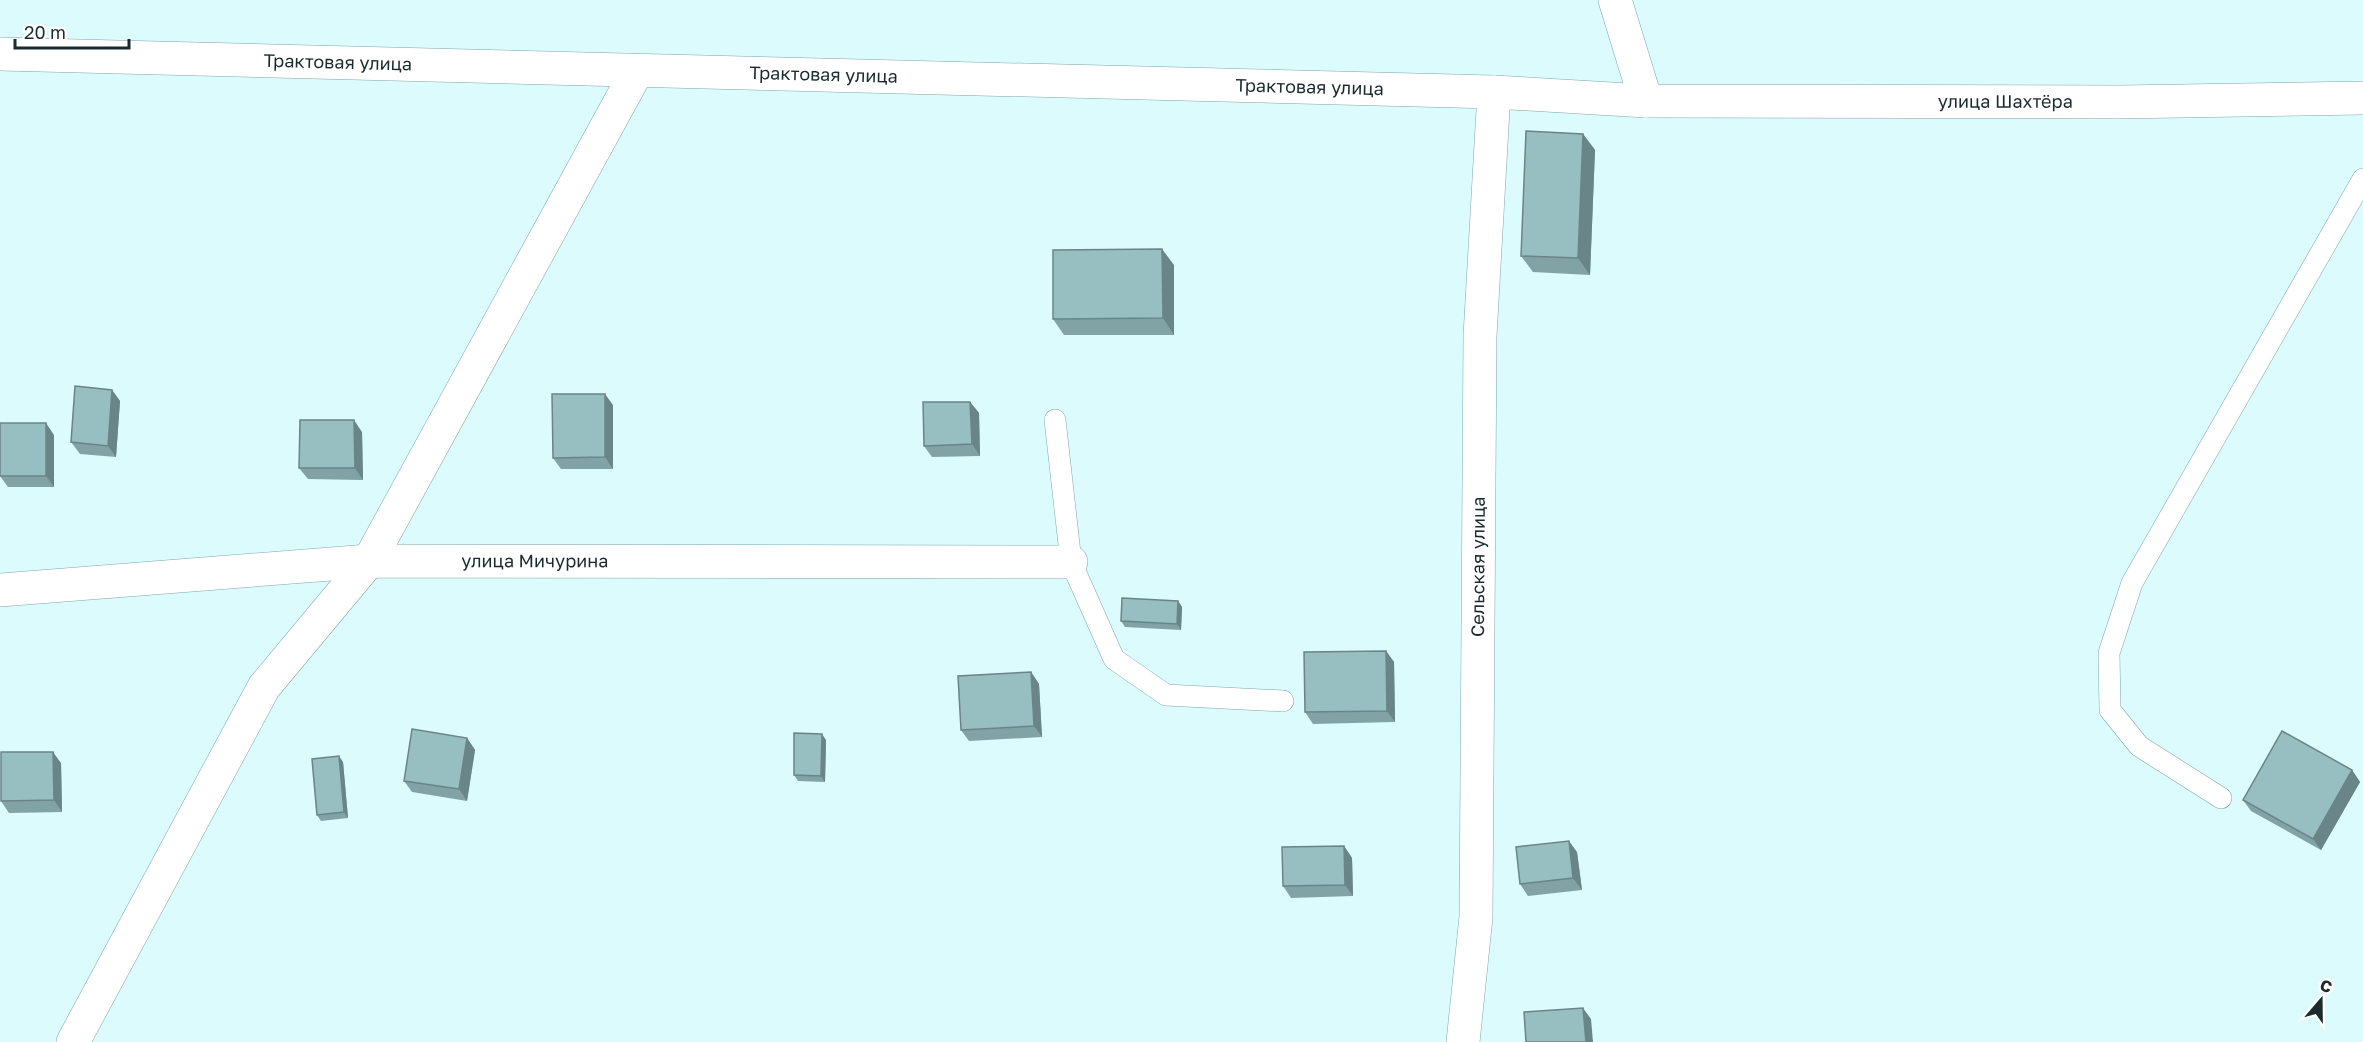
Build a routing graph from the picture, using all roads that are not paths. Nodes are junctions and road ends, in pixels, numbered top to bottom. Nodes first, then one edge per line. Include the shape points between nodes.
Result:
1 (1615, 0) edge
2 (0, 54) edge
3 (638, 71) junction
4 (1494, 92) junction
5 (2363, 98) edge
6 (1646, 101) junction
7 (2363, 179) edge
8 (1055, 420) dead end
9 (369, 561) junction
10 (1071, 562) junction
11 (0, 590) edge
12 (1283, 701) dead end
13 (2221, 798) dead end
14 (74, 1042) edge
15 (1463, 1042) edge

1 - 6 street
2 - 3 street, Трактовая улица
3 - 4 street, Трактовая улица
3 - 9 street
4 - 6 street, Трактовая улица
4 - 15 street, Сельская улица via 1480,336 1476,917
5 - 6 street, улица Шахтёра
7 - 13 lane via 2132,583 2109,653 2110,710 2139,746
8 - 10 lane
9 - 10 street, улица Мичурина
9 - 11 street, улица Мичурина
9 - 14 street via 264,687
10 - 12 lane via 1114,659 1166,695

